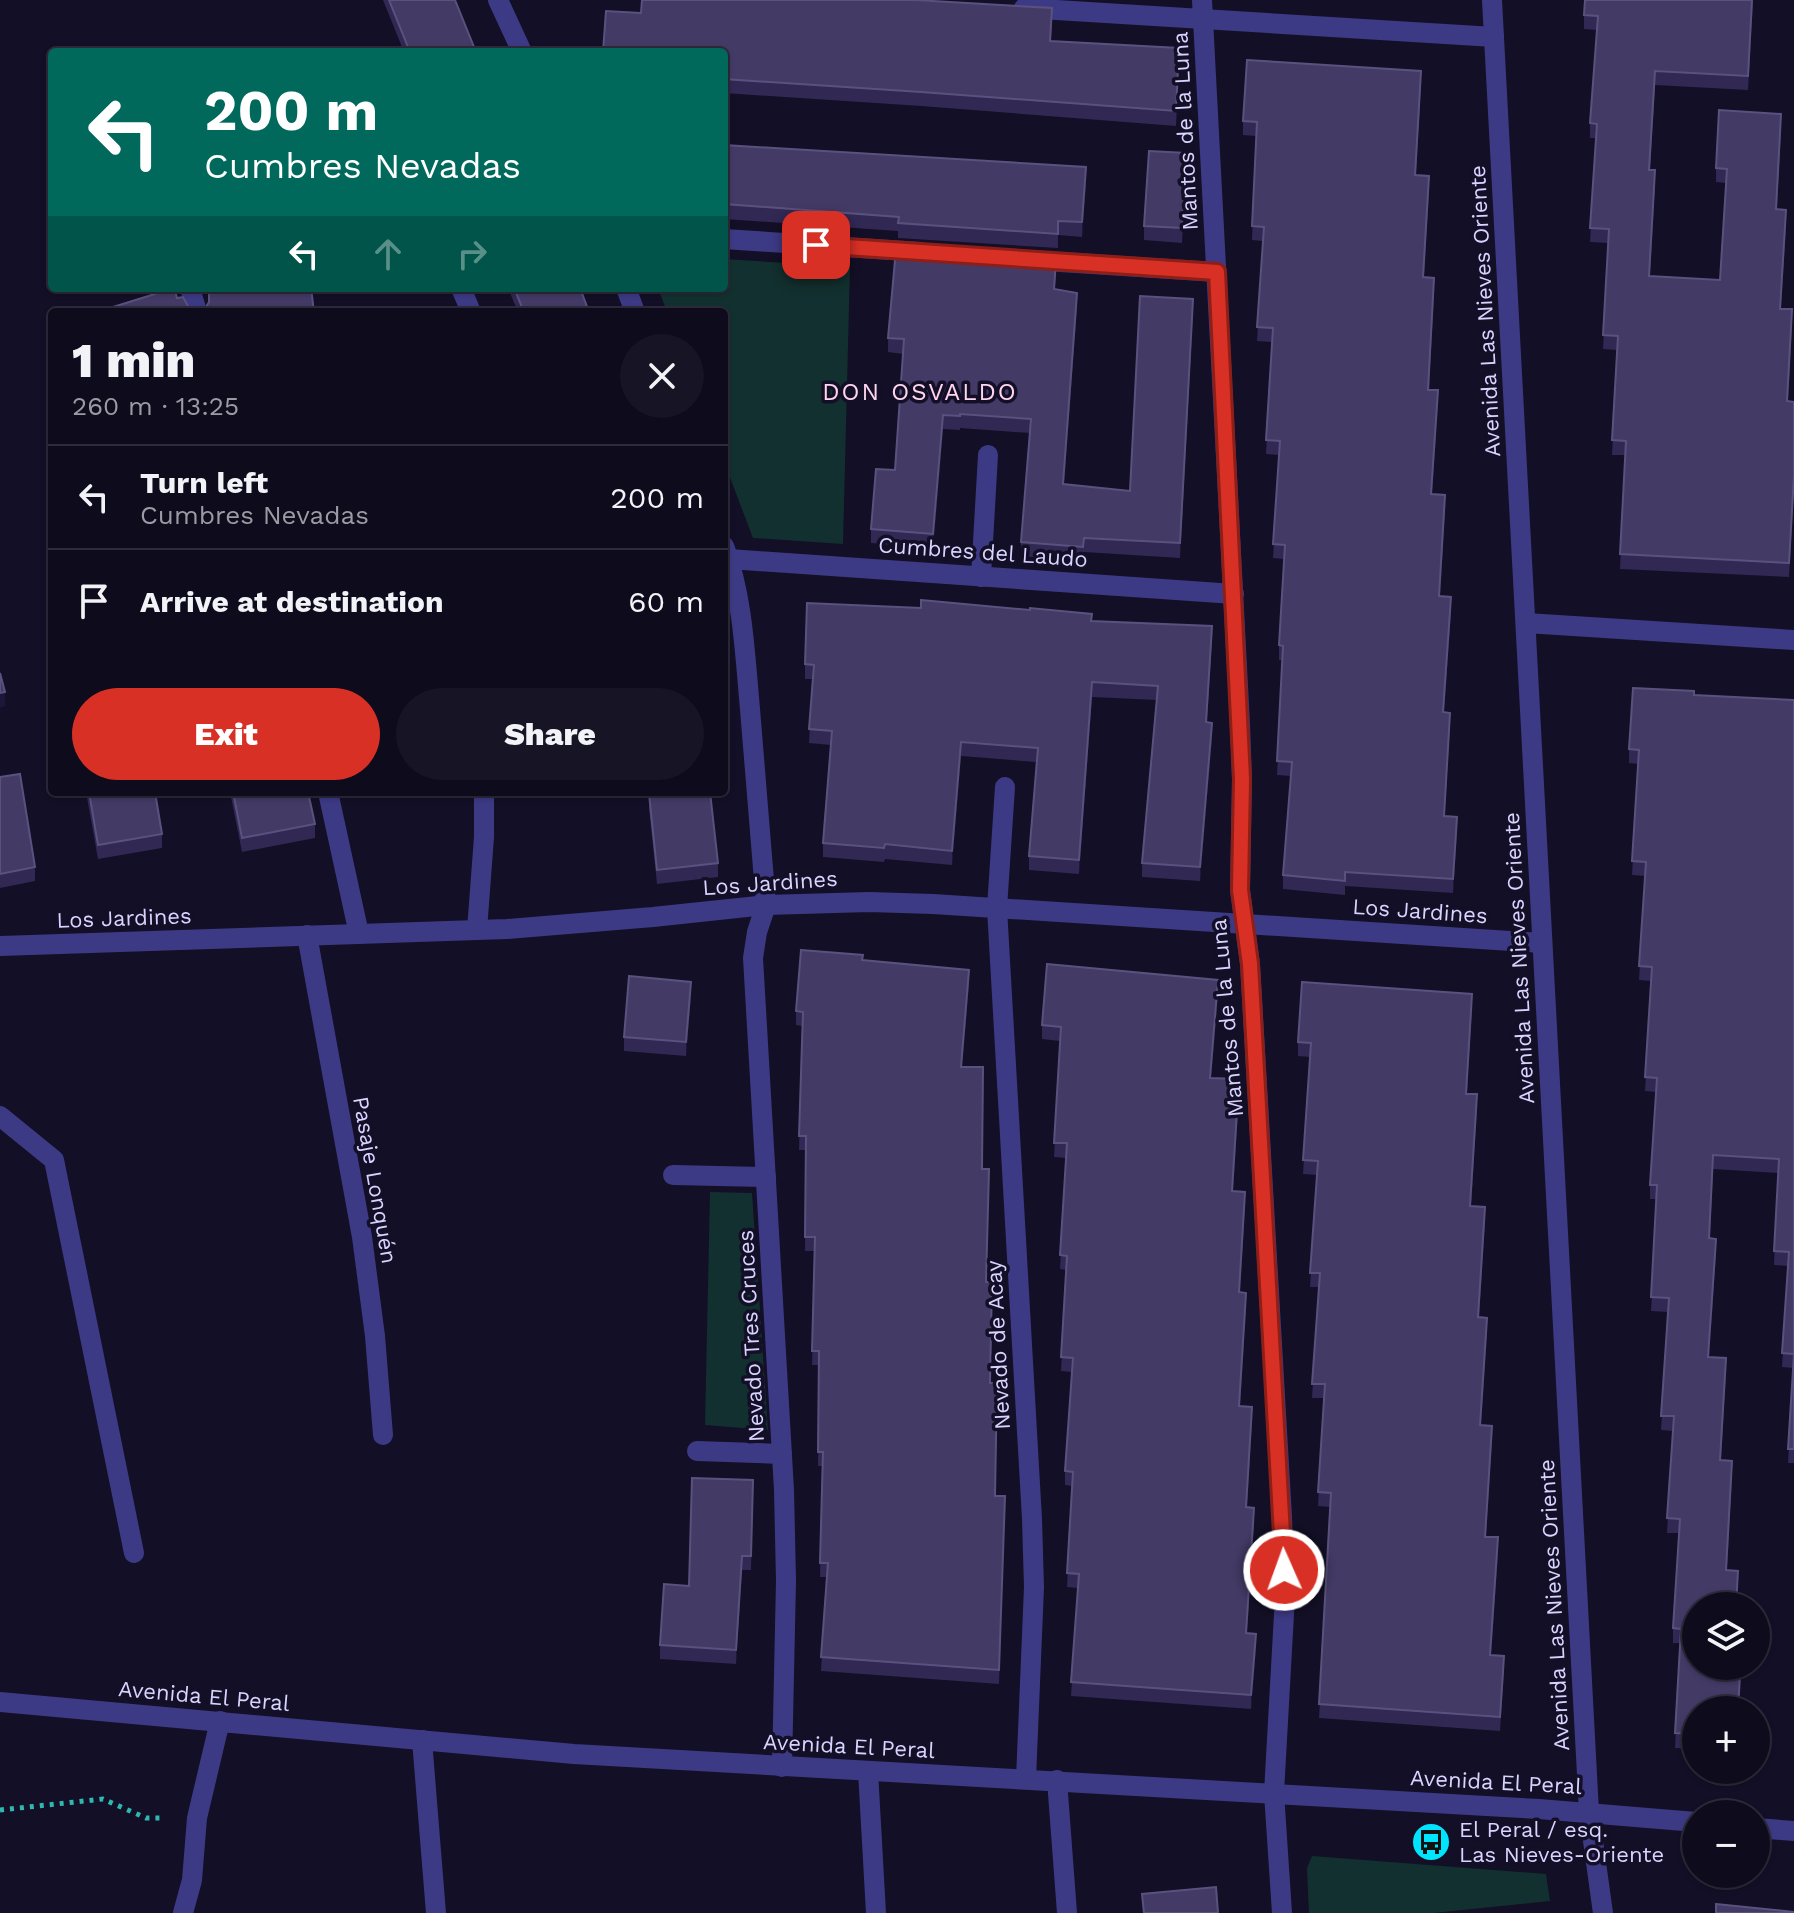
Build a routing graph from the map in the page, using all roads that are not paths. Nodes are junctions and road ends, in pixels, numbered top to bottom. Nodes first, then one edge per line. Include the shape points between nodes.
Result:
1 (498, 0) edge
2 (1492, 0) edge
3 (1004, 7) edge
4 (1203, 10) edge
5 (1494, 37) junction
6 (520, 48) edge
7 (728, 239) edge
8 (947, 254) edge
9 (1010, 258) edge
10 (1217, 272) junction
11 (988, 455) dead end
12 (728, 552) edge
13 (728, 560) edge
14 (981, 577) junction
15 (1234, 594) junction
16 (1526, 623) junction
17 (1794, 640) edge
18 (1005, 787) dead end
19 (329, 796) edge
20 (484, 796) edge
21 (766, 905) junction
22 (997, 908) junction
23 (1245, 923) junction
24 (477, 930) junction
25 (359, 934) junction
26 (307, 935) junction
27 (1542, 943) junction
28 (0, 946) edge
29 (0, 1116) edge
30 (673, 1175) dead end
31 (766, 1177) junction
32 (383, 1435) dead end
33 (697, 1451) dead end
34 (782, 1454) junction
35 (134, 1553) dead end
36 (0, 1702) edge
37 (220, 1721) junction
38 (422, 1740) junction
39 (782, 1767) junction
40 (868, 1771) junction
41 (1026, 1779) junction
42 (1057, 1780) junction
43 (1274, 1793) junction
44 (1589, 1812) junction
45 (1682, 1821) edge
46 (1770, 1829) edge
47 (1794, 1831) edge
48 (183, 1913) edge
49 (436, 1913) edge
50 (876, 1913) edge
51 (1067, 1913) edge
52 (1282, 1913) edge
53 (1603, 1913) edge

1 - 6 street
2 - 5 street, Avenida Las Nieves Oriente
3 - 4 street
4 - 5 street
4 - 10 street, Mantos de la Luna
5 - 16 street, Avenida Las Nieves Oriente
7 - 8 street
9 - 10 street
10 - 15 street, Mantos de la Luna
11 - 14 street
12 - 14 street, Cumbres del Laudo
13 - 21 street via 745,646
14 - 15 street, Cumbres del Laudo
15 - 23 street, Mantos de la Luna
16 - 17 street
16 - 27 street, Avenida Las Nieves Oriente
18 - 22 street, Nevado de Acay
19 - 25 street
20 - 24 street
21 - 22 street, Los Jardines via 869,902
21 - 24 street, Los Jardines
21 - 31 street, Nevado Tres Cruces via 753,958
22 - 23 street, Los Jardines
22 - 41 street, Nevado de Acay via 1034,1560
23 - 27 street, Los Jardines
23 - 43 street, Mantos de la Luna via 1285,1596
24 - 25 street, Los Jardines
25 - 26 street, Los Jardines
26 - 28 street, Los Jardines
26 - 32 street, Pasaje Lonquén via 362,1237
27 - 44 street, Avenida Las Nieves Oriente
29 - 35 street via 54,1160
30 - 31 street
31 - 34 street, Nevado Tres Cruces
33 - 34 street
34 - 39 street, Nevado Tres Cruces
36 - 37 street, Avenida El Peral
37 - 38 street, Avenida El Peral
37 - 48 street via 197,1818 192,1880
38 - 39 street, Avenida El Peral
38 - 49 street
39 - 40 street, Avenida El Peral
40 - 41 street, Avenida El Peral
40 - 50 street
41 - 42 street, Avenida El Peral
42 - 43 street, Avenida El Peral
42 - 51 street
43 - 44 street, Avenida El Peral
43 - 52 street, Mantos de la Luna
44 - 45 street, Avenida El Peral
44 - 53 street, Avenida Las Nieves Oriente
46 - 47 street

